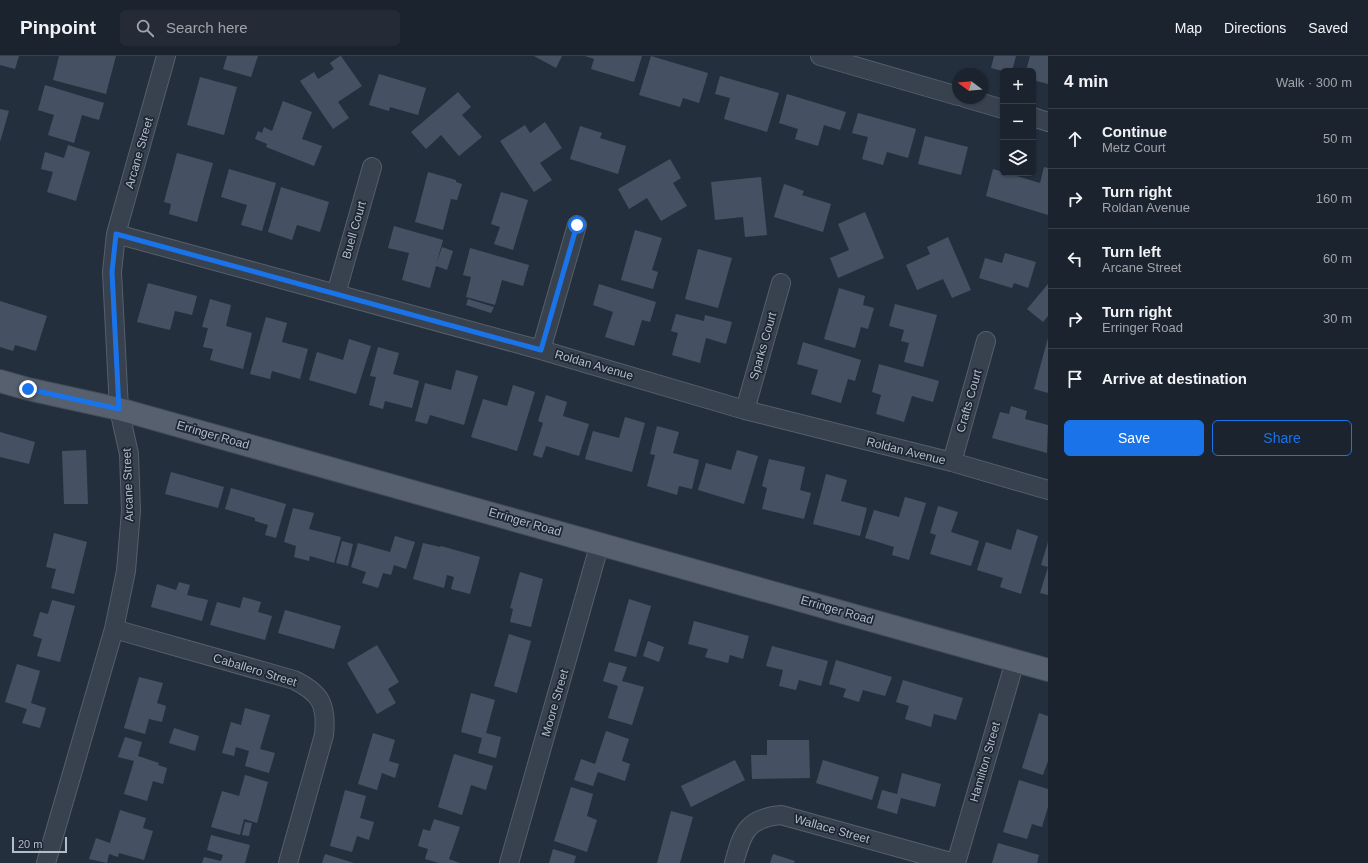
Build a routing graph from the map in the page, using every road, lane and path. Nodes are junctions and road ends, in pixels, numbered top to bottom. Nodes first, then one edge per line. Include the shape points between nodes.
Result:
1 (166, 56) edge
2 (820, 56) edge
3 (952, 94) edge
4 (986, 104) edge
5 (1000, 108) edge
6 (1036, 119) edge
7 (1048, 122) edge
8 (372, 166) dead end
9 (577, 225) dead end
10 (116, 234) junction
11 (781, 283) dead end
12 (336, 294) junction
13 (986, 341) dead end
14 (541, 350) junction
15 (0, 381) edge
16 (119, 409) junction
17 (745, 410) junction
18 (952, 462) junction
19 (1048, 490) edge
20 (600, 543) junction
21 (114, 629) junction
22 (1016, 661) junction
23 (1048, 670) edge
24 (46, 863) edge
25 (288, 863) edge
26 (509, 863) edge
27 (734, 863) edge
28 (955, 863) edge

1 - 10 street, Arcane Street
2 - 3 street
4 - 5 street
6 - 7 street
8 - 12 street, Buell Court
9 - 14 street
10 - 12 street, Roldan Avenue
10 - 16 street, Arcane Street via 112,272
11 - 17 street, Sparks Court
12 - 14 street, Roldan Avenue
13 - 18 street, Crafts Court
14 - 17 street, Roldan Avenue
15 - 16 main road, Erringer Road
16 - 20 main road, Erringer Road
16 - 21 street, Arcane Street via 129,454 131,511 126,571
17 - 18 street, Roldan Avenue
18 - 19 street, Roldan Avenue
20 - 22 main road, Erringer Road
20 - 26 street, Moore Street
21 - 24 street, Arcane Street
21 - 25 street, Caballero Street via 294,680 309,688 321,701 326,717 324,735
22 - 23 main road, Erringer Road
22 - 28 street, Hamilton Street
27 - 28 street, Wallace Street via 745,832 755,822 767,816 781,815

